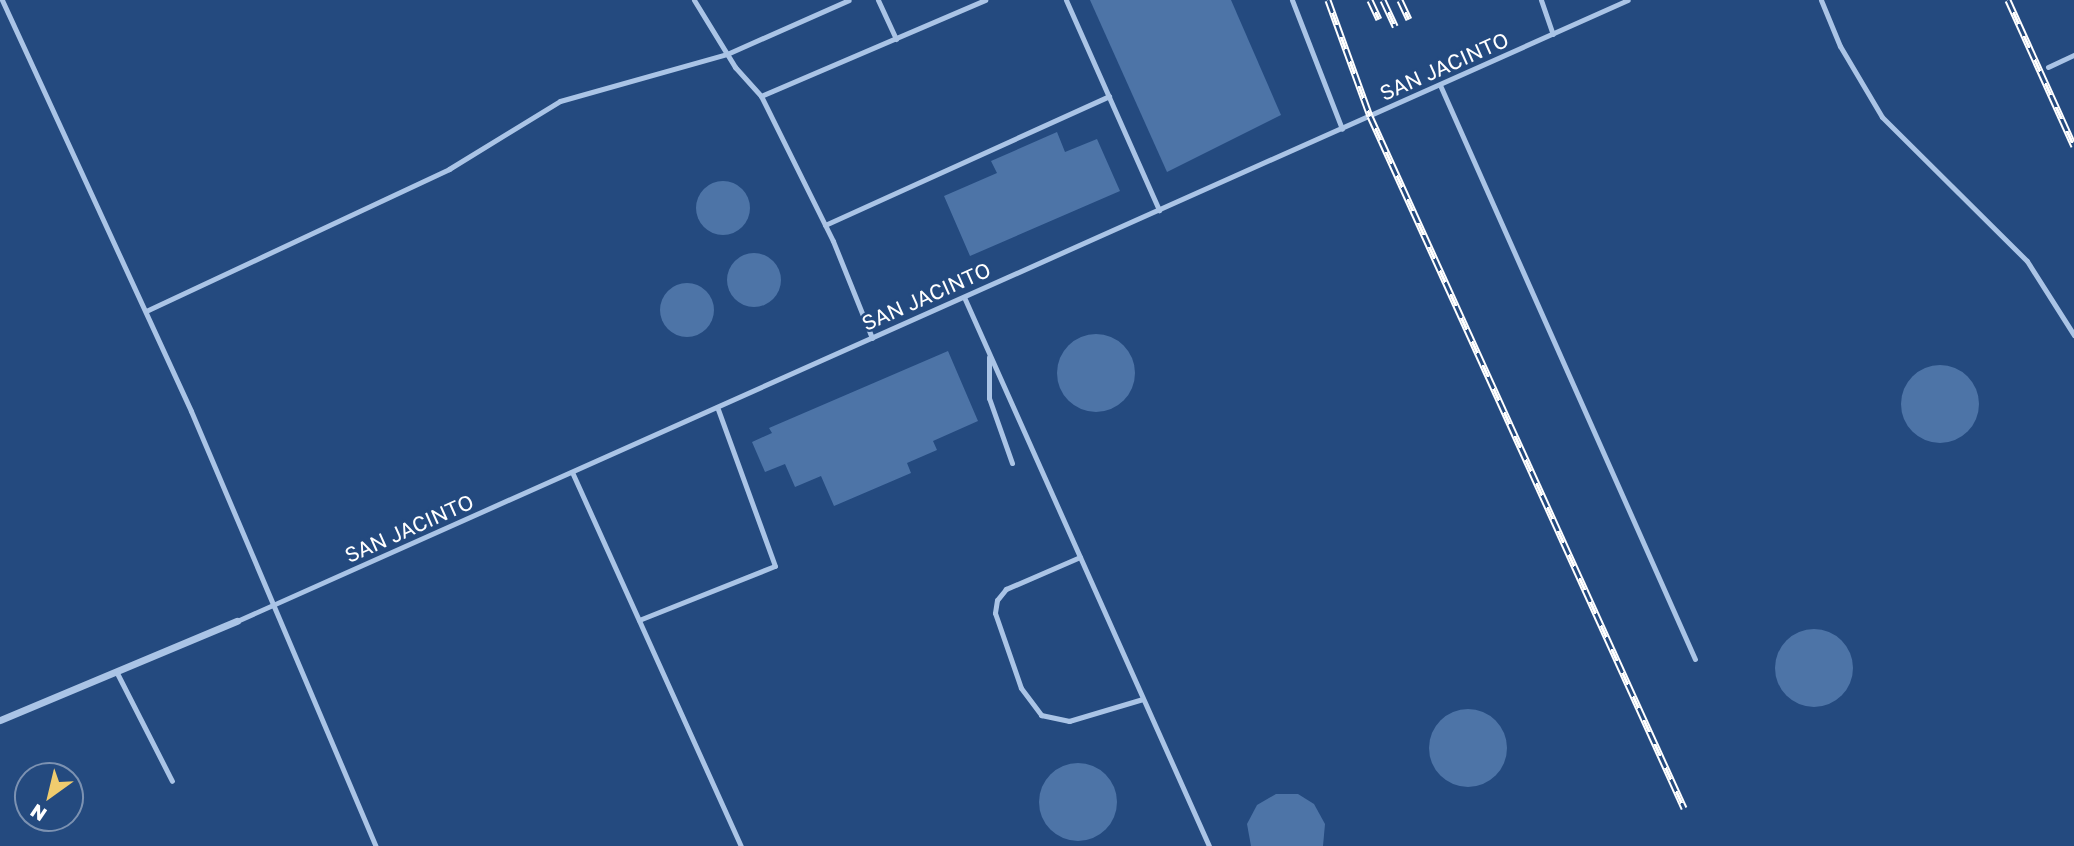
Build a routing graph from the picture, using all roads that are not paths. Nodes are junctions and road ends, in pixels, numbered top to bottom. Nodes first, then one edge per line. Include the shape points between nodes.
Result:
1 (2, 0) edge
2 (694, 0) edge
3 (849, 0) edge
4 (878, 0) edge
5 (985, 0) edge
6 (1066, 0) edge
7 (1292, 0) edge
8 (1541, 0) edge
9 (1628, 0) edge
10 (1821, 0) edge
11 (1553, 34) junction
12 (895, 39) junction
13 (727, 54) junction
14 (2074, 55) edge
15 (2048, 67) dead end
16 (1440, 85) junction
17 (761, 96) junction
18 (1109, 96) junction
19 (1342, 129) junction
20 (1159, 210) junction
21 (825, 225) junction
22 (964, 297) junction
23 (146, 312) junction
24 (2074, 335) edge
25 (872, 338) junction
26 (989, 354) junction
27 (717, 407) junction
28 (1012, 463) dead end
29 (572, 472) junction
30 (1080, 557) junction
31 (276, 604) junction
32 (639, 620) junction
33 (237, 621) joint
34 (1695, 659) dead end
35 (117, 673) junction
36 (1143, 699) junction
37 (0, 720) edge
38 (172, 781) dead end
39 (376, 846) edge
40 (741, 846) edge
41 (1209, 846) edge

1 - 23 lane
2 - 13 lane
3 - 13 lane
4 - 12 lane
5 - 12 lane
6 - 18 lane
7 - 19 lane
8 - 11 lane
9 - 11 lane, SAN JACINTO
10 - 24 lane via 1840,46 1882,117 2027,261
11 - 16 lane, SAN JACINTO
12 - 17 lane
13 - 17 lane
13 - 23 lane via 560,101 449,169
14 - 15 lane
16 - 19 lane, SAN JACINTO
16 - 34 lane
17 - 21 lane
18 - 20 lane
18 - 21 lane
19 - 20 lane, SAN JACINTO
20 - 22 lane, SAN JACINTO
21 - 25 lane
22 - 25 lane, SAN JACINTO
22 - 26 lane
23 - 31 lane
25 - 27 lane, SAN JACINTO
26 - 28 lane via 989,398
26 - 30 lane
27 - 29 lane, SAN JACINTO
27 - 32 lane via 775,566
29 - 31 lane, SAN JACINTO
29 - 32 lane
30 - 36 lane
30 - 36 lane via 1006,589 997,600 995,613 1021,688 1041,715 1069,721
31 - 33 lane, SAN JACINTO
31 - 39 lane via 285,638
32 - 40 lane
33 - 35 street
35 - 37 street
35 - 38 lane
36 - 41 lane

